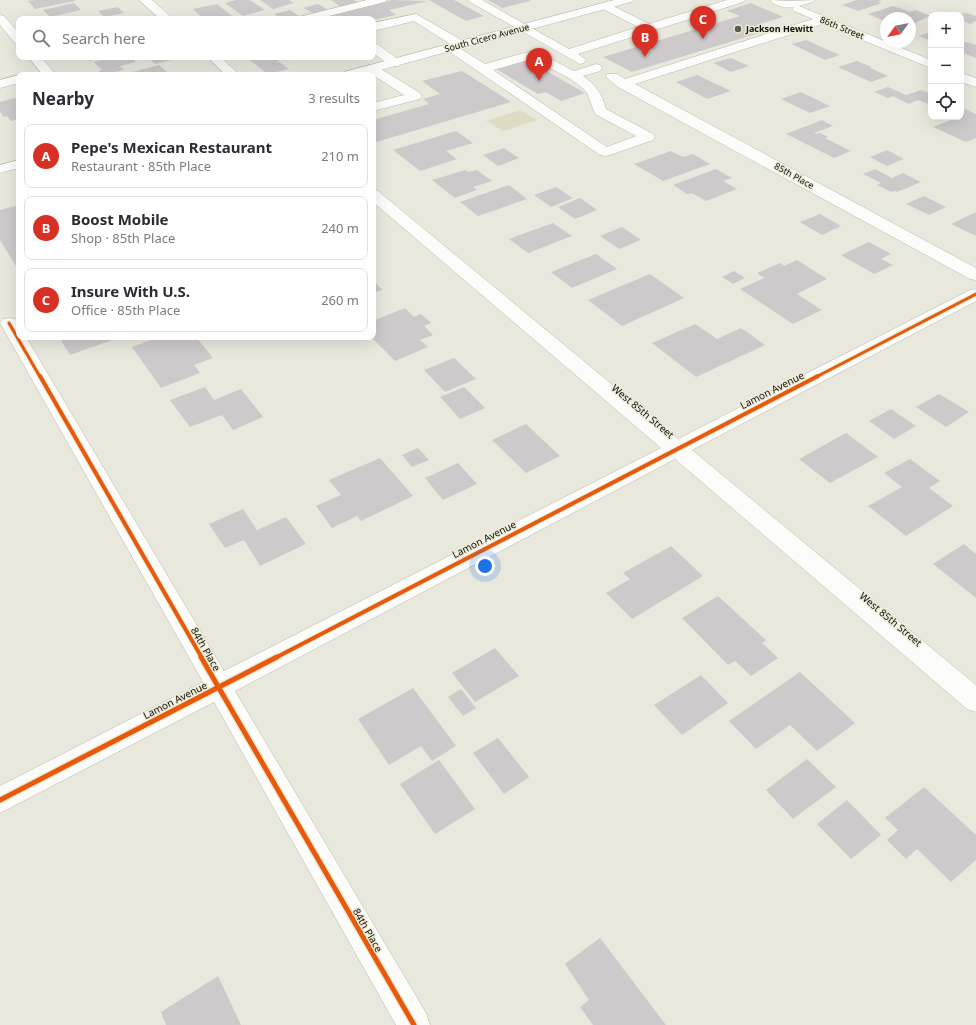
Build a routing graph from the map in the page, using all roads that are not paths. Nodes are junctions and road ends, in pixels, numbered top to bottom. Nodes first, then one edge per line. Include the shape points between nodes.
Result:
1 (159, 0) edge
2 (381, 0) edge
3 (474, 0) edge
4 (627, 0) edge
5 (739, 0) edge
6 (776, 0) edge
7 (809, 0) edge
8 (146, 1) edge
9 (604, 6) junction
10 (793, 7) junction
11 (164, 16) edge
12 (315, 16) edge
13 (0, 18) edge
14 (823, 20) junction
15 (376, 26) edge
16 (523, 28) junction
17 (650, 29) junction
18 (16, 37) edge
19 (456, 46) junction
20 (376, 49) edge
21 (568, 53) junction
22 (36, 60) edge
23 (216, 60) edge
24 (395, 62) junction
25 (928, 63) edge
26 (372, 69) junction
27 (483, 69) junction
28 (44, 72) edge
29 (230, 72) edge
30 (360, 72) edge
31 (573, 76) junction
32 (964, 78) edge
33 (16, 80) edge
34 (976, 83) edge
35 (0, 84) edge
36 (376, 106) edge
37 (16, 165) edge
38 (0, 169) edge
39 (376, 197) edge
40 (976, 275) edge
41 (976, 294) edge
42 (9, 323) dead end
43 (16, 335) edge
44 (19, 340) edge
45 (676, 449) junction
46 (219, 686) junction
47 (976, 701) edge
48 (0, 800) edge
49 (414, 1025) edge

1 - 8 street
2 - 12 street
3 - 16 street
4 - 9 street, South Cicero Avenue
5 - 17 street
6 - 10 street, 86th Street
7 - 10 street
8 - 11 street
9 - 16 street, South Cicero Avenue
9 - 17 street
10 - 14 street, 86th Street
13 - 18 street
14 - 25 street, 86th Street
14 - 40 street, 85th Place via 617,80
15 - 19 street via 416,17
16 - 19 street, South Cicero Avenue
16 - 21 street
17 - 21 street
19 - 24 street, South Cicero Avenue
19 - 27 street
20 - 24 street
21 - 31 street via 596,68
22 - 28 street
23 - 29 street
24 - 26 street, South Cicero Avenue
26 - 30 street, South Cicero Avenue
26 - 36 street via 415,96
27 - 31 street via 528,56 537,57
27 - 31 street via 605,152 648,137 600,111 591,87
32 - 34 street
33 - 35 street
37 - 38 street
39 - 45 street, West 85th Street
41 - 45 street, Lamon Avenue
42 - 43 street, 84th Place
44 - 46 street, 84th Place
45 - 46 street, Lamon Avenue
45 - 47 street, West 85th Street
46 - 48 street, Lamon Avenue
46 - 49 street, 84th Place

